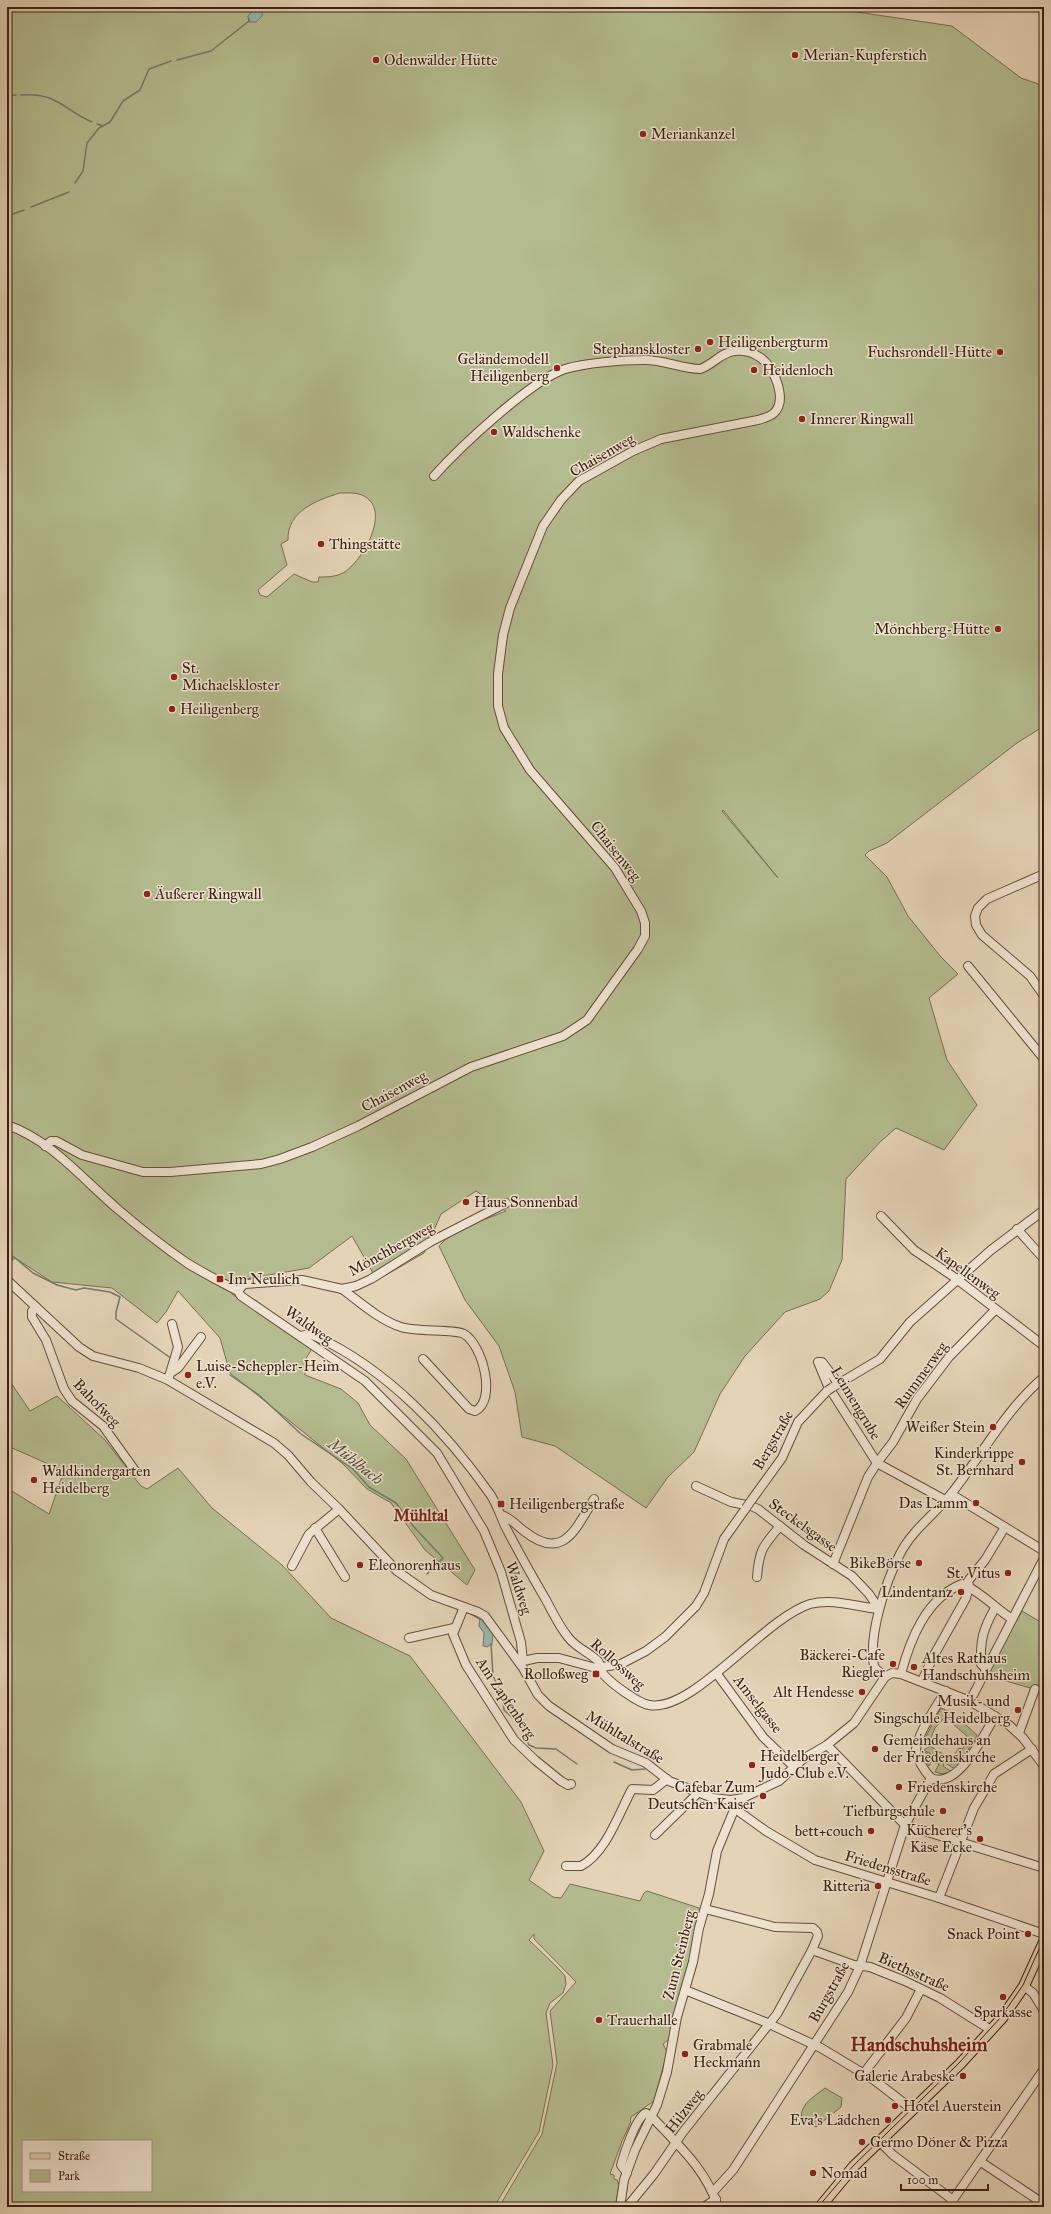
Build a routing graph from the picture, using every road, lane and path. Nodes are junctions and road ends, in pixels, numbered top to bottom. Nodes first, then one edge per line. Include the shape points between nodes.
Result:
1 (434, 476) dead end
2 (1044, 874) edge
3 (968, 966) dead end
4 (1044, 996) edge
5 (1044, 1059) edge
6 (7, 1125) edge
7 (45, 1146) junction
8 (506, 1203) dead end
9 (1044, 1210) edge
10 (881, 1216) dead end
11 (1017, 1229) junction
12 (1044, 1259) edge
13 (7, 1280) edge
14 (958, 1280) junction
15 (342, 1289) junction
16 (238, 1291) junction
17 (36, 1307) junction
18 (995, 1310) junction
19 (172, 1324) dead end
20 (301, 1336) junction
21 (201, 1337) dead end
22 (1044, 1346) edge
23 (423, 1359) dead end
24 (172, 1372) junction
25 (1044, 1377) edge
26 (168, 1380) junction
27 (833, 1387) junction
28 (877, 1463) junction
29 (136, 1472) dead end
30 (696, 1486) dead end
31 (948, 1497) junction
32 (594, 1499) dead end
33 (339, 1509) junction
34 (502, 1515) junction
35 (780, 1526) junction
36 (1005, 1527) junction
37 (314, 1528) junction
38 (1044, 1551) edge
39 (1044, 1558) edge
40 (833, 1564) junction
41 (292, 1566) dead end
42 (345, 1577) dead end
43 (757, 1577) dead end
44 (969, 1587) junction
45 (464, 1607) junction
46 (995, 1608) junction
47 (879, 1609) junction
48 (1012, 1619) junction
49 (454, 1628) junction
50 (409, 1638) dead end
51 (522, 1645) junction
52 (508, 1649) junction
53 (521, 1662) junction
54 (601, 1667) junction
55 (986, 1668) junction
56 (717, 1674) junction
57 (901, 1674) junction
58 (885, 1677) junction
59 (922, 1682) junction
60 (1034, 1689) dead end
61 (946, 1691) junction
62 (970, 1701) junction
63 (995, 1716) junction
64 (1019, 1733) junction
65 (827, 1745) junction
66 (1032, 1749) junction
67 (1041, 1755) edge
68 (1044, 1766) edge
69 (794, 1767) junction
70 (931, 1778) junction
71 (667, 1780) junction
72 (571, 1784) dead end
73 (698, 1792) junction
74 (733, 1804) junction
75 (905, 1825) junction
76 (655, 1834) dead end
77 (960, 1842) junction
78 (566, 1866) dead end
79 (1044, 1868) edge
80 (887, 1882) junction
81 (940, 1898) junction
82 (705, 1909) junction
83 (1044, 1934) edge
84 (1044, 1942) edge
85 (812, 1950) junction
86 (860, 1966) junction
87 (1024, 1986) junction
88 (921, 1989) junction
89 (685, 1990) junction
90 (1044, 2011) edge
91 (769, 2024) junction
92 (991, 2030) junction
93 (815, 2045) junction
94 (1044, 2069) edge
95 (864, 2073) junction
96 (912, 2110) junction
97 (652, 2116) junction
98 (676, 2142) junction
99 (884, 2146) dead end
100 (981, 2162) junction
101 (714, 2196) junction
102 (953, 2200) junction
103 (1044, 2204) edge
104 (620, 2207) edge
105 (627, 2207) edge
106 (704, 2207) edge
107 (718, 2207) edge
108 (820, 2207) edge
109 (948, 2207) edge

1 - 7 street, Chaisenweg via 463,446 507,409 545,380 569,368 648,360 700,369 732,351 744,351 766,362 774,374 780,401 775,413 758,420 661,439 633,451 579,481 561,500 543,526 515,593 504,634 498,674 498,706 501,721 508,736 544,787 615,868 645,923 642,943 590,1018 568,1034 481,1063 358,1126 280,1159 234,1167 151,1173 129,1170 82,1155 56,1141 51,1141
2 - 4 street via 986,899 978,908 976,925 982,935 1030,976
3 - 5 street
6 - 7 street, Waldweg via 22,1131
7 - 16 street, Waldweg via 91,1183 119,1211 184,1261
8 - 15 street, Mönchbergweg via 430,1242 365,1282
9 - 11 street, Bergstraße
10 - 14 street, Kapellenweg via 914,1250
11 - 12 street
11 - 14 street, Bergstraße
13 - 17 street, Mühltalstraße
14 - 18 street, Kapellenweg
14 - 27 street, Bergstraße via 910,1322 883,1357
15 - 16 street, Mönchbergweg via 302,1280 247,1284 241,1286
15 - 23 street via 369,1310 401,1327 432,1332 460,1332 466,1335 477,1348 484,1367 485,1397 482,1406 475,1411 470,1409
16 - 20 street, Waldweg via 241,1296
17 - 26 street, Mühltalstraße via 68,1339 93,1356 139,1368
17 - 29 street, Bahofweg via 32,1311 32,1317 46,1340 64,1389 72,1401 103,1426
18 - 22 street, Kapellenweg
18 - 28 street, Rummerweg via 949,1357 917,1399 893,1442
19 - 24 street via 178,1344
20 - 34 street via 312,1335 328,1341 390,1384 448,1439 491,1495
20 - 51 street, Waldweg via 365,1381 438,1453 484,1531 501,1572
21 - 24 street via 178,1368
24 - 26 street
25 - 31 street via 1005,1419
26 - 33 street, Mühltalstraße via 274,1443
27 - 28 street, Leimengrube via 825,1364 819,1362 828,1386
27 - 54 street, Bergstraße, bridge via 798,1422 782,1458 731,1528 704,1592 682,1621 660,1641 635,1657 617,1665
28 - 31 street
28 - 40 street, Rummerweg via 868,1477
30 - 35 street, Steckelsgasse via 731,1502 754,1507
31 - 36 street
31 - 47 street via 920,1527 900,1554
32 - 34 street via 571,1534 556,1544 540,1542
33 - 37 street
33 - 45 street, Mühltalstraße via 403,1575 431,1595
34 - 54 street, Rollossweg via 525,1564 565,1633
35 - 40 street, Steckelsgasse
35 - 43 street via 763,1546 758,1557
36 - 38 street
36 - 44 street via 985,1560 968,1581
37 - 41 street
37 - 42 street
39 - 48 street
40 - 47 street, Steckelsgasse via 860,1584
44 - 46 street
44 - 57 street via 962,1584 957,1586 938,1600 926,1614 908,1648
44 - 59 street via 966,1598
45 - 49 street
45 - 52 street, Mühltalstraße via 485,1616
46 - 48 street
46 - 55 street via 983,1632 981,1664
47 - 56 street, Rollossweg via 834,1602 810,1605 794,1612 761,1635
47 - 58 street via 873,1660 876,1669
48 - 55 street
49 - 50 street
49 - 72 street, Am Zapfenberg via 454,1637 462,1657 514,1740 535,1760 568,1785
51 - 52 street
51 - 53 street, Waldweg
52 - 53 street, Mühltalstraße
53 - 54 street, Bergstraße via 537,1658 559,1658
53 - 71 street, Mühltalstraße via 535,1691 549,1706 606,1746 646,1763
54 - 56 street, Rollossweg via 604,1675 635,1699 654,1706 666,1704
55 - 62 street
56 - 69 street, Amselgasse via 763,1737
57 - 58 street via 892,1673
57 - 59 street
58 - 65 street, Mühltalstraße via 854,1723
59 - 61 street
60 - 64 street
61 - 62 street
61 - 70 street via 916,1747 917,1756
62 - 63 street
63 - 64 street
63 - 70 street via 957,1773 945,1779
64 - 66 street
65 - 69 street, Mühltalstraße
65 - 75 street
66 - 67 street
66 - 77 street via 992,1778 974,1808
67 - 68 street
69 - 74 street, Mühltalstraße via 779,1781
70 - 75 street, Burgstraße
71 - 73 street, Mühltalstraße
71 - 78 street via 653,1790 632,1788 614,1826 595,1854 580,1866
73 - 74 street, Mühltalstraße
73 - 76 street
74 - 80 street, Friedensstraße via 766,1832 815,1860
74 - 82 street, Zum Steinberg via 717,1851
75 - 77 street
75 - 80 street, Burgstraße
77 - 79 street
77 - 81 street
80 - 81 street, Friedensstraße
80 - 86 street, Burgstraße
81 - 83 street, Friedensstraße
82 - 85 street via 775,1927 813,1928 818,1936
82 - 89 street, Zum Steinberg
84 - 87 main road
85 - 86 street, Biethsstraße
85 - 91 street, Hilzweg
86 - 88 street, Biethsstraße via 879,1971
86 - 93 street, Burgstraße via 842,2003
87 - 90 street via 1033,1993
87 - 92 main road
88 - 92 street, Biethsstraße via 963,2011
88 - 95 street via 906,2018
89 - 91 street
89 - 97 street, Zum Steinberg via 677,2017 667,2072
91 - 93 street
91 - 98 street, Hilzweg
92 - 96 main road
93 - 95 street
93 - 101 street, Burgstraße
94 - 100 street
95 - 96 street
96 - 108 main road via 854,2166
97 - 98 street
97 - 104 street via 645,2113 636,2127 621,2165 627,2174
98 - 101 street via 699,2168
98 - 105 street, Hilzweg
99 - 102 street via 893,2156
100 - 102 street
100 - 103 street
101 - 106 street, Burgstraße
101 - 107 street
102 - 109 street

